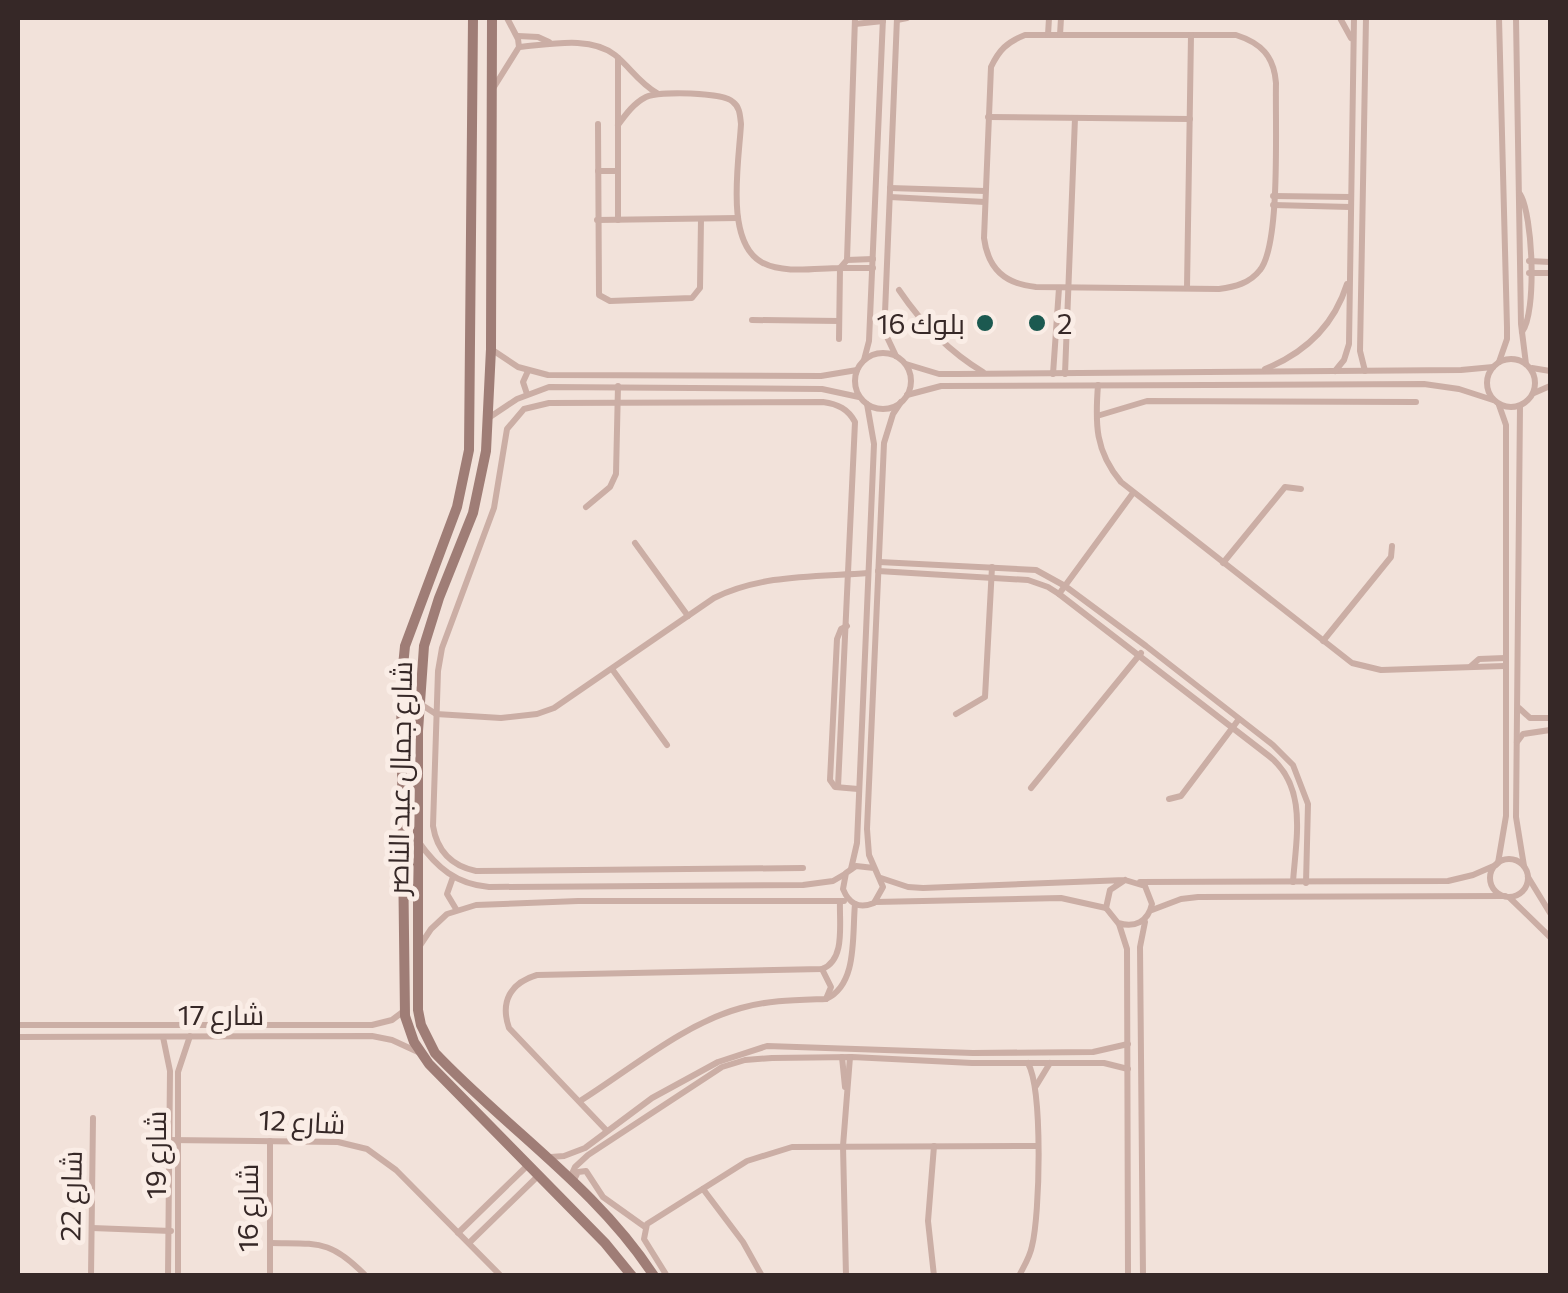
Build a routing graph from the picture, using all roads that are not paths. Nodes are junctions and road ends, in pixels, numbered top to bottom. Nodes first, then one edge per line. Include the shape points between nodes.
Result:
1 (473, 18) edge
2 (492, 18) edge
3 (507, 18) edge
4 (907, 18) edge
5 (1048, 18) edge
6 (1061, 18) edge
7 (1340, 18) edge
8 (1354, 18) edge
9 (1366, 18) edge
10 (1499, 18) edge
11 (1516, 18) edge
12 (883, 19) edge
13 (897, 19) edge
14 (855, 21) edge
15 (1048, 35) junction
16 (1060, 35) junction
17 (1191, 35) junction
18 (517, 36) junction
19 (550, 43) junction
20 (1353, 44) junction
21 (518, 47) junction
22 (618, 58) junction
23 (491, 92) junction
24 (656, 93) junction
25 (988, 117) junction
26 (1076, 118) junction
27 (1190, 119) junction
28 (598, 124) dead end
29 (618, 125) junction
30 (598, 171) junction
31 (618, 171) junction
32 (491, 182) junction
33 (471, 186) junction
34 (985, 191) junction
35 (890, 192) junction
36 (1520, 193) junction
37 (1350, 197) junction
38 (1273, 201) junction
39 (985, 202) junction
40 (1350, 207) junction
41 (471, 215) junction
42 (491, 216) junction
43 (738, 218) junction
44 (702, 219) junction
45 (598, 220) junction
46 (618, 220) junction
47 (847, 260) junction
48 (1529, 261) junction
49 (1550, 262) edge
50 (873, 263) junction
51 (840, 268) junction
52 (1529, 272) junction
53 (1550, 272) edge
54 (1349, 278) junction
55 (1060, 288) junction
56 (1069, 288) junction
57 (1187, 288) junction
58 (900, 290) dead end
59 (752, 320) dead end
60 (839, 321) junction
61 (1521, 333) junction
62 (838, 339) dead end
63 (490, 348) junction
64 (896, 356) junction
65 (864, 360) junction
66 (906, 364) junction
67 (1496, 364) junction
68 (1528, 366) junction
69 (528, 370) junction
70 (857, 370) junction
71 (1335, 370) junction
72 (1262, 371) junction
73 (1365, 371) junction
74 (1550, 371) edge
75 (1165, 372) junction
76 (986, 374) junction
77 (1053, 374) junction
78 (1064, 374) junction
79 (1098, 384) junction
80 (1165, 384) junction
81 (618, 386) junction
82 (1550, 386) edge
83 (527, 394) junction
84 (1533, 394) junction
85 (908, 395) junction
86 (859, 396) junction
87 (617, 402) junction
88 (901, 402) junction
89 (1416, 402) dead end
90 (1496, 402) junction
91 (867, 404) junction
92 (1520, 406) junction
93 (1096, 416) junction
94 (486, 420) junction
95 (1301, 489) dead end
96 (1133, 492) junction
97 (586, 508) dead end
98 (635, 542) dead end
99 (1392, 546) dead end
100 (1223, 564) junction
101 (878, 566) junction
102 (992, 568) junction
103 (868, 569) junction
104 (849, 572) junction
105 (991, 578) junction
106 (1065, 586) junction
107 (1059, 594) junction
108 (688, 616) junction
109 (1323, 642) junction
110 (1146, 646) junction
111 (1139, 655) junction
112 (1505, 662) junction
113 (612, 670) junction
114 (419, 700) junction
115 (1516, 702) junction
116 (436, 714) junction
117 (956, 714) dead end
118 (1550, 718) edge
119 (1240, 719) junction
120 (1233, 728) junction
121 (418, 730) junction
122 (1550, 730) edge
123 (1516, 743) junction
124 (667, 745) dead end
125 (1031, 788) dead end
126 (858, 789) junction
127 (1169, 799) dead end
128 (1297, 818) junction
129 (1309, 818) junction
130 (418, 841) junction
131 (1497, 864) junction
132 (1524, 866) junction
133 (803, 868) dead end
134 (874, 868) junction
135 (752, 869) junction
136 (542, 871) junction
137 (849, 871) junction
138 (1528, 876) junction
139 (452, 877) junction
140 (882, 878) junction
141 (1125, 880) junction
142 (1140, 882) junction
143 (1293, 882) junction
144 (1306, 882) junction
145 (752, 886) junction
146 (543, 887) junction
147 (1507, 897) junction
148 (840, 901) junction
149 (874, 902) junction
150 (853, 904) junction
151 (1106, 908) junction
152 (456, 909) junction
153 (1149, 914) junction
154 (1550, 914) edge
155 (1118, 923) junction
156 (838, 932) junction
157 (852, 933) junction
158 (1550, 938) edge
159 (418, 948) junction
160 (822, 969) junction
161 (826, 999) junction
162 (405, 1010) junction
163 (18, 1025) edge
164 (375, 1025) junction
165 (163, 1036) junction
166 (190, 1036) junction
167 (18, 1037) edge
168 (382, 1038) junction
169 (1128, 1044) junction
170 (1092, 1052) junction
171 (421, 1054) junction
172 (842, 1055) junction
173 (1092, 1062) junction
174 (1028, 1063) junction
175 (1050, 1064) junction
176 (1128, 1069) junction
177 (1036, 1087) junction
178 (652, 1098) junction
179 (580, 1100) junction
180 (657, 1108) junction
181 (93, 1118) dead end
182 (608, 1131) junction
183 (174, 1140) junction
184 (270, 1141) junction
185 (842, 1146) junction
186 (934, 1146) junction
187 (1036, 1146) junction
188 (586, 1151) junction
189 (544, 1156) junction
190 (529, 1164) junction
191 (539, 1175) junction
192 (571, 1181) junction
193 (703, 1188) junction
194 (645, 1227) junction
195 (92, 1228) junction
196 (173, 1231) junction
197 (458, 1233) junction
198 (270, 1243) junction
199 (469, 1243) junction
200 (92, 1276) edge
201 (168, 1276) edge
202 (178, 1276) edge
203 (270, 1276) edge
204 (366, 1276) edge
205 (502, 1276) edge
206 (632, 1276) edge
207 (654, 1276) edge
208 (667, 1276) edge
209 (762, 1276) edge
210 (846, 1276) edge
211 (934, 1276) edge
212 (1019, 1276) edge
213 (1128, 1276) edge
214 (1143, 1276) edge

1 - 33 main road, شارع جمال عبد الناصر
2 - 23 main road, شارع جمال عبد الناصر
3 - 18 street
4 - 13 street
5 - 15 street
6 - 16 street
7 - 20 street
8 - 20 street
9 - 73 street via 1360,345
10 - 67 street via 1507,339
11 - 36 street
12 - 14 street
12 - 50 street
13 - 35 street
14 - 47 street
15 - 16 street
15 - 25 street via 1025,35 998,52
16 - 17 street
17 - 27 street
17 - 38 street via 1253,40 1275,68
18 - 19 street
18 - 21 street
19 - 21 street
19 - 22 street via 600,46
20 - 37 street
21 - 23 street
22 - 24 street
22 - 29 street
23 - 32 main road, شارع جمال عبد الناصر
24 - 29 street via 634,104
24 - 43 street via 722,96 740,112
25 - 26 street
25 - 34 street
26 - 27 street
26 - 56 street
27 - 57 street
28 - 30 street
29 - 31 street
30 - 31 street
30 - 45 street
31 - 46 street
32 - 33 main road
32 - 42 main road, شارع جمال عبد الناصر
33 - 41 main road, شارع جمال عبد الناصر
34 - 35 street
34 - 39 street
35 - 39 street
35 - 64 street via 886,330
36 - 48 street via 1528,211
36 - 61 street
37 - 38 street
37 - 40 street
38 - 40 street
38 - 57 street via 1269,255 1261,269 1235,287
39 - 55 street via 986,254 994,268 1020,286
40 - 54 street
41 - 42 main road
41 - 162 main road, شارع جمال عبد الناصر via 465,479 406,646 401,686
42 - 63 main road, شارع جمال عبد الناصر
43 - 44 street
43 - 51 street via 740,237 764,264
44 - 45 street via 700,288 686,300 610,301 599,295
44 - 46 street
45 - 46 street
47 - 50 street
47 - 51 street
48 - 49 street
48 - 52 street
50 - 51 street
50 - 65 street
51 - 60 street
52 - 53 street
52 - 61 street via 1530,319
54 - 71 street via 1350,344
54 - 72 street via 1318,336
55 - 56 street
55 - 77 street
56 - 57 street
56 - 78 street
58 - 76 street via 946,346
59 - 60 street
60 - 62 street
61 - 68 street
63 - 69 street
63 - 94 main road, شارع جمال عبد الناصر
64 - 65 street via 881,352
64 - 66 street
65 - 70 street
66 - 76 street via 939,374
66 - 85 street
67 - 68 street via 1508,359
67 - 73 street
67 - 90 street via 1487,384
68 - 74 street
68 - 84 street
69 - 70 street via 821,376
69 - 83 street via 522,382
70 - 86 street
71 - 72 street
71 - 73 street
72 - 75 street
75 - 78 street
75 - 80 street
76 - 77 street
77 - 78 street
79 - 80 street
79 - 85 street via 940,386
79 - 93 street
80 - 90 street via 1424,384
81 - 83 street via 549,387
81 - 86 street via 822,389
81 - 87 street
82 - 84 street
83 - 94 street
84 - 92 street
85 - 88 street
86 - 91 street
87 - 97 street via 615,479
87 - 104 street via 842,407 854,422
87 - 116 street via 536,404 507,429 494,508 442,648
88 - 91 street via 884,409
88 - 101 street via 884,443
89 - 93 street via 1147,401
90 - 92 street
90 - 112 street via 1506,436
91 - 103 street via 874,430
92 - 115 street
93 - 96 street via 1099,448
94 - 114 main road, شارع جمال عبد الناصر via 482,483 424,646
95 - 100 street via 1285,487
96 - 100 street
96 - 106 street
98 - 108 street
99 - 109 street via 1391,557
100 - 109 street
101 - 102 street
101 - 105 street
101 - 134 street via 866,829
102 - 105 street
102 - 106 street via 1036,570
103 - 104 street via 854,566
103 - 126 street
104 - 108 street via 735,588
104 - 126 street via 838,787
105 - 107 street via 1036,582
105 - 117 street via 985,697
106 - 107 street
106 - 110 street
107 - 111 street
108 - 113 street
109 - 112 street via 1367,668
110 - 111 street
110 - 119 street
111 - 120 street
111 - 125 street
112 - 131 street via 1506,816
113 - 116 street via 537,714
113 - 124 street
114 - 116 street
114 - 121 main road, شارع جمال عبد الناصر
115 - 118 street via 1530,718
115 - 123 street
116 - 121 street
116 - 136 street via 434,826 444,854 469,870
119 - 120 street
119 - 129 street via 1293,765
120 - 127 street via 1181,796
120 - 128 street via 1284,771
121 - 130 main road, شارع جمال عبد الناصر
122 - 123 street via 1523,734
123 - 132 street via 1516,834
126 - 137 street
128 - 129 street
128 - 143 street
129 - 144 street
130 - 139 street
130 - 159 main road, شارع جمال عبد الناصر
131 - 132 street via 1515,860
131 - 144 street via 1448,882
131 - 147 street via 1490,879
132 - 138 street
133 - 135 street
134 - 137 street
134 - 140 street
135 - 136 street
135 - 145 street
136 - 146 street
137 - 145 street via 818,884
137 - 150 street via 842,889
138 - 147 street via 1521,892
138 - 154 street
139 - 146 street via 476,886
139 - 152 street via 447,894
140 - 141 street via 908,888
140 - 149 street
141 - 142 street
141 - 151 street via 1110,890
142 - 143 street
142 - 153 street via 1152,898
143 - 144 street
145 - 146 street
147 - 153 street via 1198,896
147 - 158 street
148 - 150 street
148 - 152 street via 578,901
148 - 156 street
149 - 150 street
149 - 151 street via 1061,898
150 - 157 street
151 - 155 street
152 - 159 street
153 - 155 street via 1134,925
153 - 214 street via 1140,947
155 - 169 street via 1127,949
156 - 157 street
156 - 160 street via 837,956
157 - 161 street via 848,979
159 - 189 main road, شارع جمال عبد الناصر via 418,1010 427,1040
160 - 161 street via 830,986
160 - 179 street via 523,979 506,1001 509,1028
161 - 179 street via 778,1000 728,1012
162 - 164 street, شارع 17
162 - 171 main road, شارع جمال عبد الناصر
163 - 164 street, شارع 17
164 - 168 street
165 - 166 street, شارع 17
165 - 167 street, شارع 17
165 - 183 street, شارع 19
166 - 168 street, شارع 17
166 - 183 street, شارع 19 via 178,1072
168 - 171 street, شارع 17
169 - 170 street
169 - 176 street
170 - 172 street
170 - 173 street
171 - 190 main road, شارع جمال عبد الناصر
172 - 174 street
172 - 178 street via 795,1046 743,1052
172 - 180 street via 745,1060
172 - 185 street
173 - 175 street
173 - 176 street
174 - 175 street
174 - 177 street
175 - 177 street
176 - 213 street
177 - 187 street
178 - 180 street
178 - 182 street
179 - 182 street
180 - 188 street
181 - 195 street, شارع 22
182 - 188 street
183 - 184 street, شارع 12
183 - 196 street, شارع 19
184 - 197 street, شارع 12 via 367,1149
184 - 198 street, شارع 16
185 - 186 street
185 - 193 street via 777,1151
185 - 210 street
186 - 187 street
186 - 211 street via 928,1222
187 - 212 street via 1036,1225
188 - 189 street
188 - 192 street
189 - 192 main road, شارع جمال عبد الناصر
190 - 191 main road, شارع جمال عبد الناصر
190 - 197 street
191 - 199 street
191 - 206 main road, شارع جمال عبد الناصر
192 - 194 street via 586,1171 603,1197
192 - 207 main road, شارع جمال عبد الناصر
193 - 194 street
193 - 209 street
194 - 208 street via 646,1243
195 - 196 street
195 - 200 street, شارع 22
196 - 201 street, شارع 19
196 - 202 street, شارع 19
197 - 199 street, شارع 12
198 - 203 street, شارع 16
198 - 204 street via 329,1246
199 - 205 street, شارع 12

